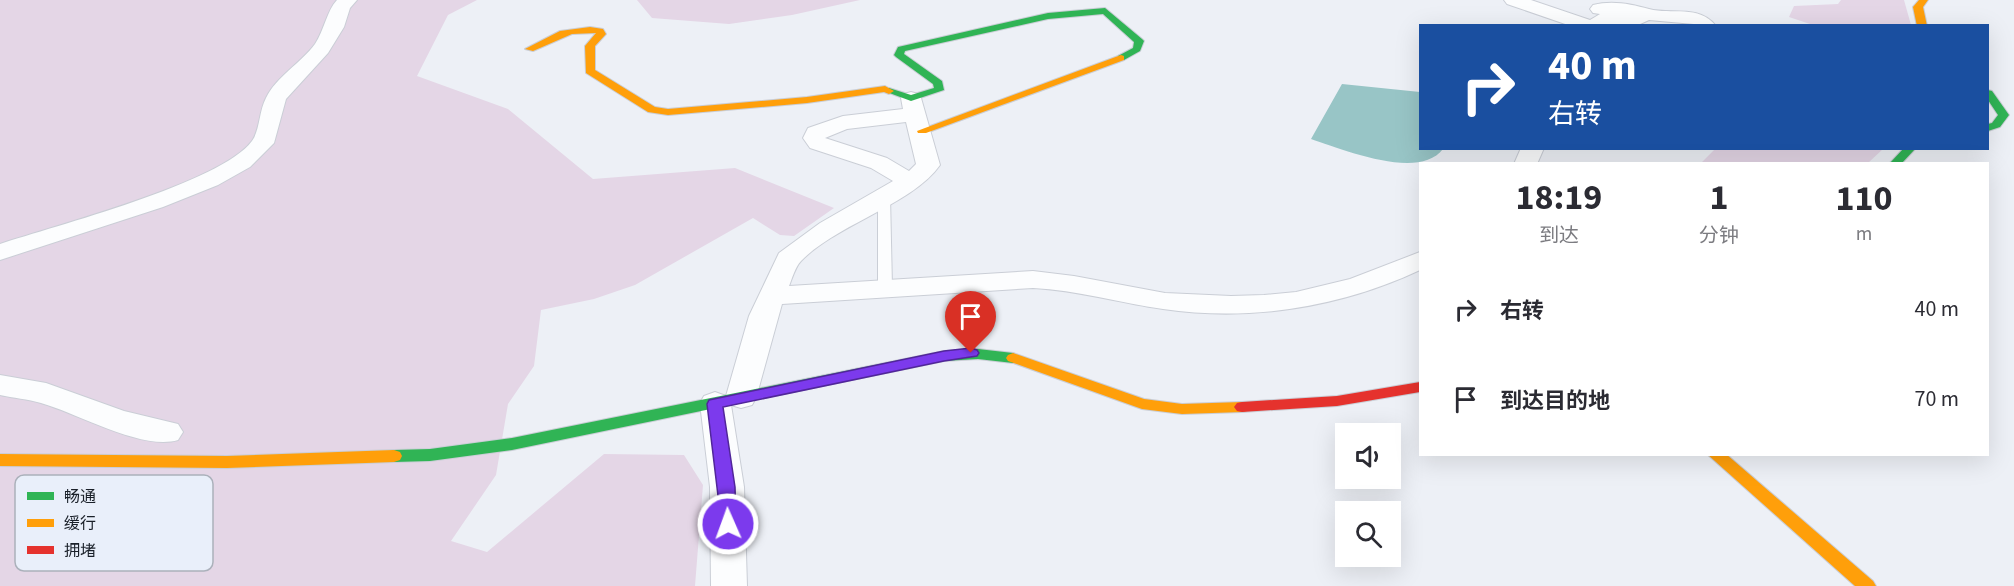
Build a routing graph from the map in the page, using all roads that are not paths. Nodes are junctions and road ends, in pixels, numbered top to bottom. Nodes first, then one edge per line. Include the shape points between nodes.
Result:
1 (348, 0) edge
2 (1513, 0) edge
3 (1924, 0) edge
4 (1594, 16) edge
5 (1643, 20) edge
6 (1703, 24) edge
7 (1922, 24) edge
8 (530, 49) dead end
9 (1989, 94) edge
10 (916, 115) junction
11 (1989, 128) edge
12 (1909, 150) edge
13 (1896, 162) edge
14 (910, 180) junction
15 (884, 196) junction
16 (0, 252) edge
17 (1419, 261) edge
18 (885, 286) junction
19 (772, 296) junction
20 (0, 385) edge
21 (1419, 387) edge
22 (728, 401) junction
23 (167, 432) dead end
24 (1717, 456) edge
25 (0, 460) edge
26 (729, 586) edge
27 (1867, 586) edge

1 - 16 street via 341,6 335,27 321,49 276,98 262,143 242,162 210,180 154,202
2 - 4 street
3 - 7 street via 1918,7
4 - 5 street
5 - 6 street via 1687,16
8 - 10 street via 568,28 600,31 590,46 590,71 652,110 668,112 807,100 885,89 901,97
9 - 11 street via 2004,115
10 - 10 street via 1127,56 1137,49 1139,42 1105,11 1092,11 1048,16 902,50 899,55 938,83 939,90
10 - 14 street via 928,165
10 - 14 street via 843,123 814,138 818,143 879,163
12 - 13 street
14 - 15 street
15 - 18 lane
15 - 19 street via 788,258
17 - 18 street via 1384,279 1288,303 1260,306 1165,301 1044,280
18 - 19 street
19 - 22 street
20 - 23 street via 46,393 118,421
21 - 22 street via 1336,402 1158,407 1108,394 1033,363 971,353
22 - 25 street via 512,444 430,455 227,462
22 - 26 street
24 - 27 street

